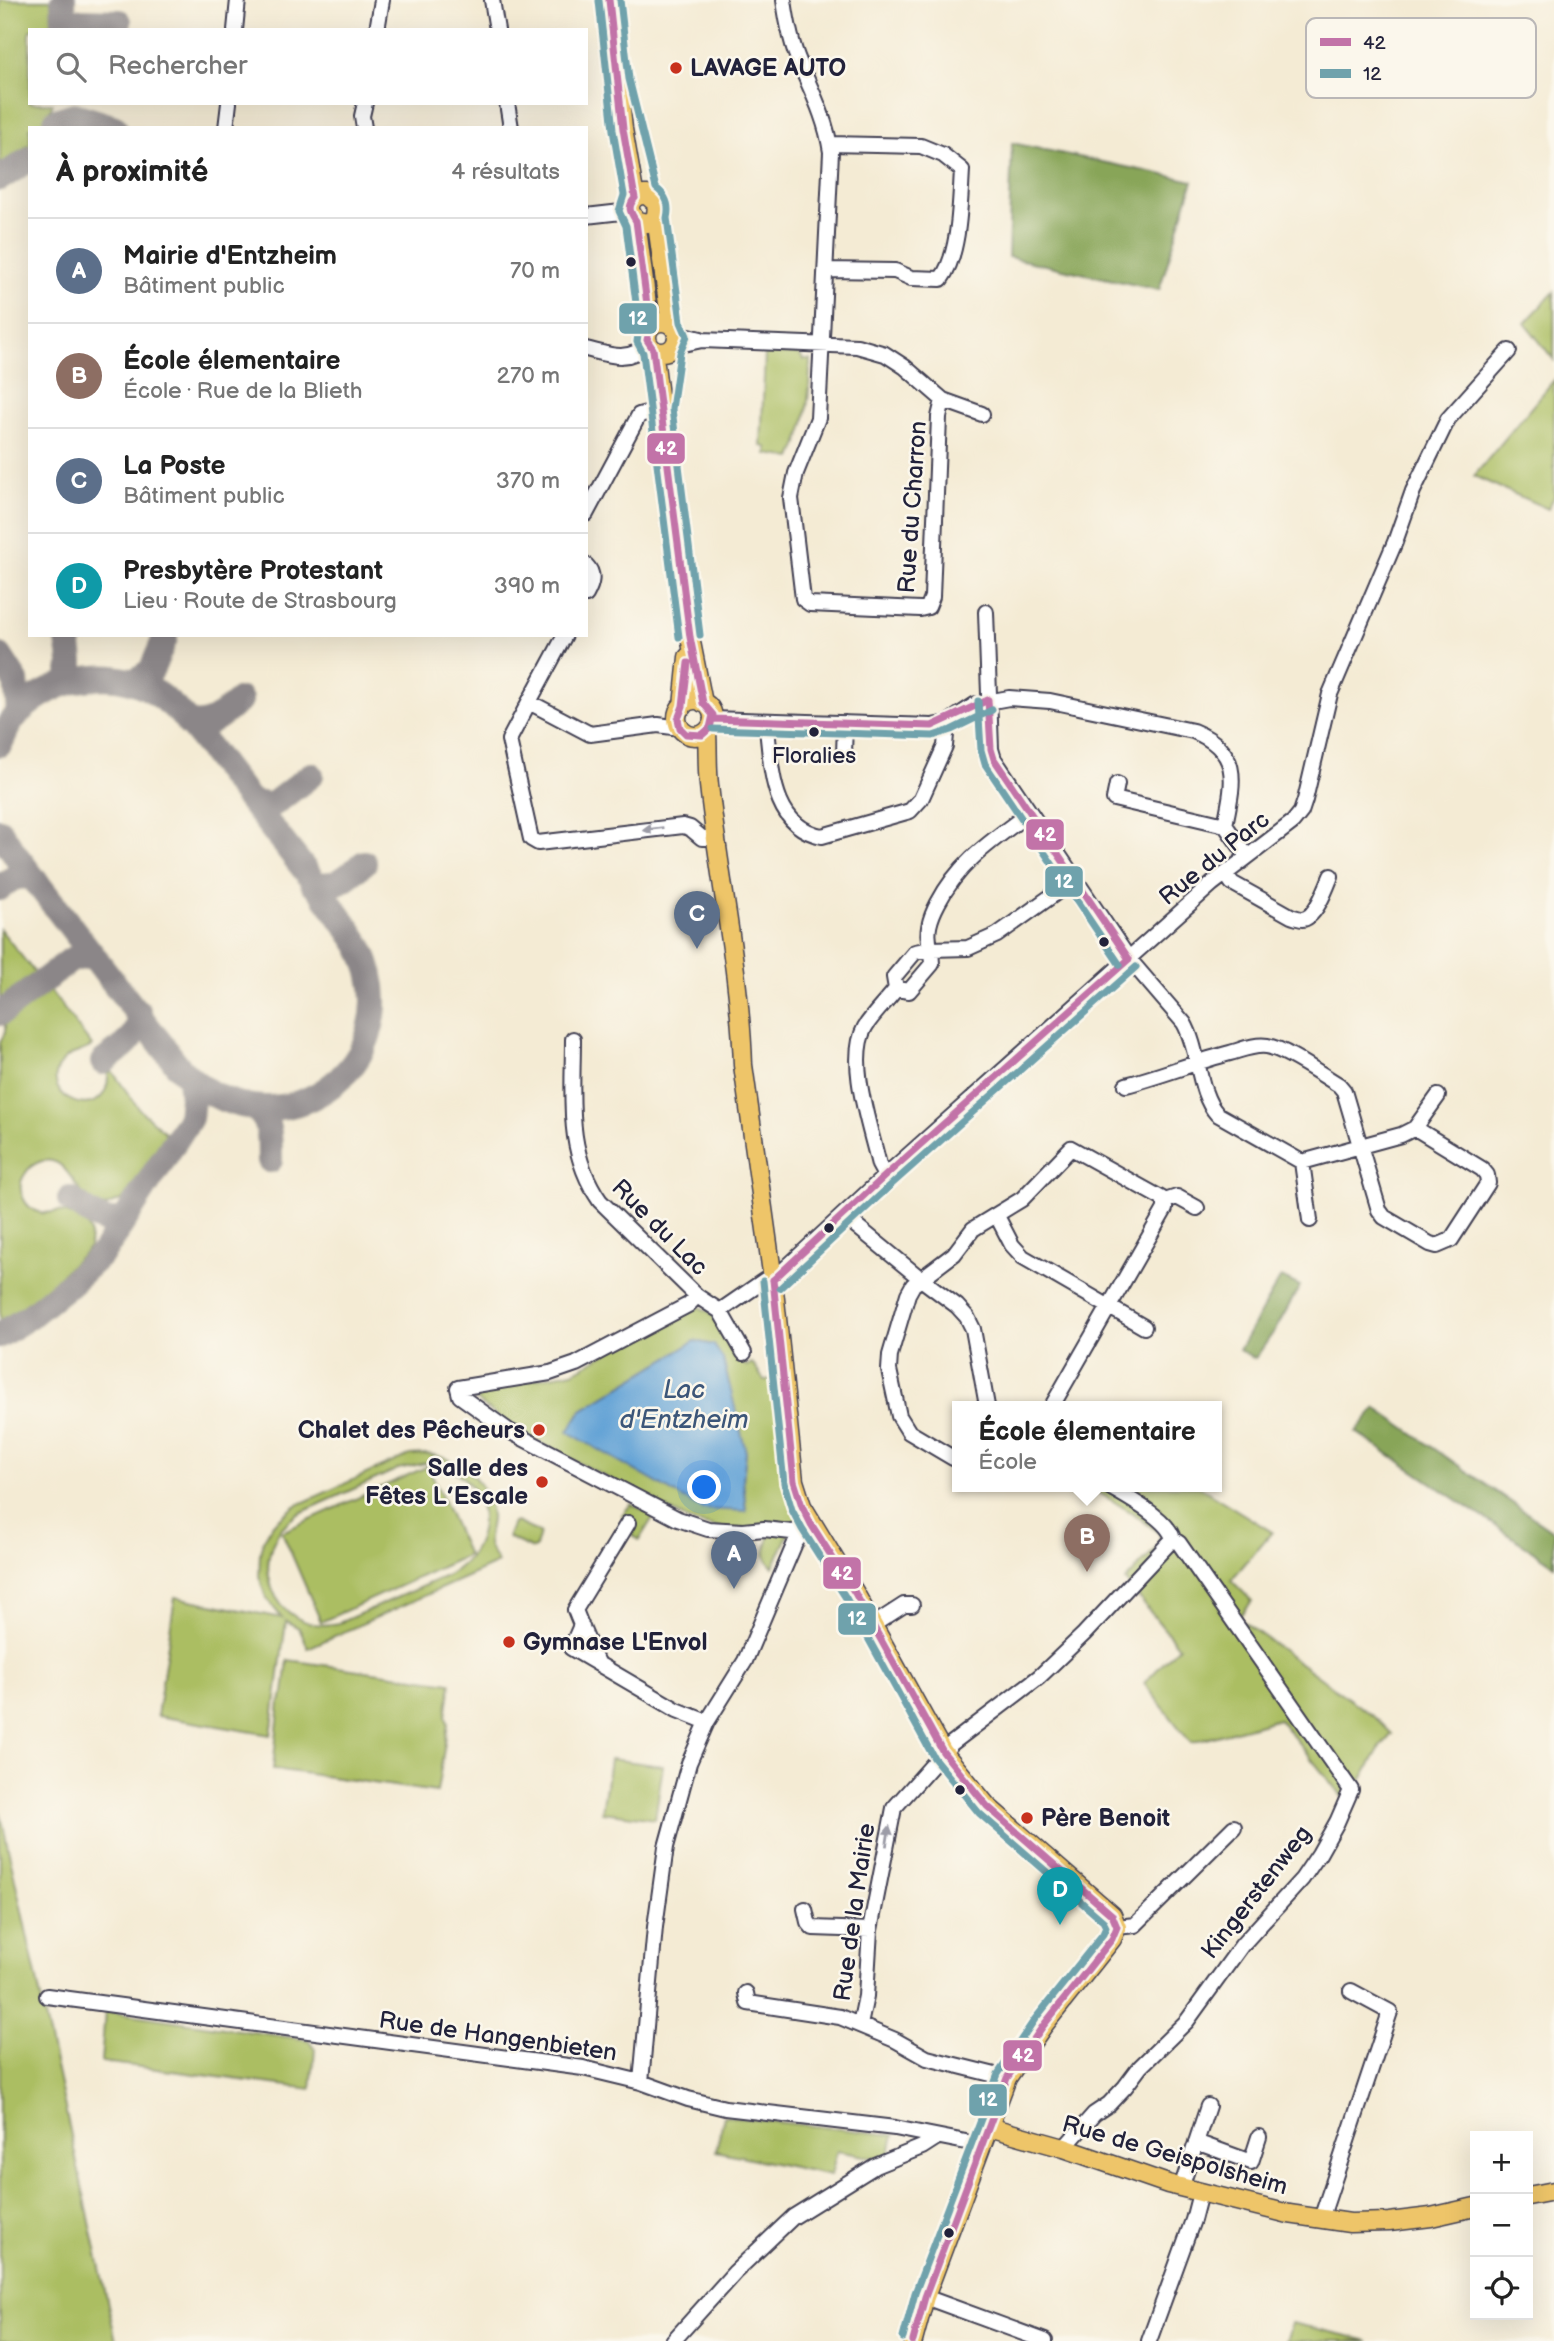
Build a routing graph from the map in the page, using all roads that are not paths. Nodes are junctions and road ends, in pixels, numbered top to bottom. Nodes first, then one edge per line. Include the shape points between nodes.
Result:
1 (238, 0) edge
2 (382, 0) edge
3 (492, 0) edge
4 (609, 0) edge
5 (784, 0) edge
6 (235, 28) edge
7 (377, 28) edge
8 (497, 28) edge
9 (229, 105) edge
10 (365, 105) edge
11 (507, 105) edge
12 (226, 126) edge
13 (364, 126) edge
14 (511, 126) edge
15 (830, 144) junction
16 (637, 206) junction
17 (588, 216) edge
18 (826, 270) junction
19 (663, 339) junction
20 (822, 344) junction
21 (588, 350) edge
22 (1509, 351) dead end
23 (943, 400) junction
24 (661, 409) junction
25 (982, 414) dead end
26 (588, 510) edge
27 (588, 569) edge
28 (588, 592) edge
29 (986, 612) dead end
30 (564, 637) edge
31 (690, 637) junction
32 (988, 700) junction
33 (530, 702) junction
34 (766, 721) junction
35 (692, 722) junction
36 (845, 723) junction
37 (947, 723) junction
38 (844, 754) dead end
39 (1117, 785) dead end
40 (1029, 813) junction
41 (1225, 825) junction
42 (716, 838) junction
43 (1247, 856) junction
44 (1226, 874) junction
45 (1331, 876) dead end
46 (1074, 880) junction
47 (931, 949) junction
48 (1129, 959) junction
49 (897, 989) junction
50 (573, 1039) dead end
51 (1198, 1061) junction
52 (1126, 1085) dead end
53 (1437, 1096) dead end
54 (1416, 1128) junction
55 (1358, 1146) junction
56 (1302, 1162) junction
57 (886, 1176) junction
58 (1165, 1201) junction
59 (1197, 1208) dead end
60 (844, 1215) junction
61 (997, 1216) junction
62 (1310, 1220) dead end
63 (921, 1279) junction
64 (773, 1280) junction
65 (696, 1296) junction
66 (1109, 1306) junction
67 (720, 1311) junction
68 (1144, 1327) dead end
69 (744, 1353) dead end
70 (986, 1401) edge
71 (1055, 1401) edge
72 (952, 1457) edge
73 (1117, 1492) edge
74 (628, 1523) dead end
75 (806, 1528) junction
76 (1173, 1539) junction
77 (912, 1605) dead end
78 (873, 1625) junction
79 (707, 1723) junction
80 (943, 1752) junction
81 (1234, 1826) dead end
82 (805, 1909) dead end
83 (1117, 1927) junction
84 (870, 1930) junction
85 (1351, 1991) dead end
86 (746, 1993) dead end
87 (47, 1996) dead end
88 (860, 2025) junction
89 (1007, 2078) junction
90 (641, 2082) junction
91 (1208, 2106) dead end
92 (989, 2127) junction
93 (1259, 2137) dead end
94 (936, 2138) junction
95 (1196, 2142) junction
96 (981, 2145) junction
97 (1063, 2148) junction
98 (1181, 2188) junction
99 (1554, 2191) edge
100 (1200, 2193) junction
101 (1533, 2195) edge
102 (1470, 2208) edge
103 (1321, 2219) junction
104 (925, 2297) junction
105 (673, 2341) edge
106 (913, 2341) edge
107 (1045, 2341) edge
108 (1149, 2341) edge

1 - 6 street
2 - 7 street
3 - 8 street
4 - 16 main road
5 - 15 street via 788,28 822,110
9 - 12 street
10 - 13 street
11 - 14 street
15 - 18 street
15 - 18 street via 921,146 962,170 958,222 948,270 941,279 911,278 895,271
16 - 17 street
16 - 19 main road
16 - 19 main road via 657,204
18 - 20 street
19 - 20 street
19 - 21 street via 629,356
19 - 24 main road
20 - 23 street via 857,346 885,354
20 - 23 street, Rue du Charron via 818,418 790,498 803,599 810,604 928,607
22 - 43 street, Rue du Parc via 1448,419 1413,491 1330,694 1301,812
23 - 25 street
24 - 26 street via 639,415
24 - 31 main road
27 - 28 street via 592,585
29 - 32 street
30 - 33 street
31 - 35 main road
31 - 35 main road via 703,703 693,701
32 - 37 street
32 - 40 street via 994,759
32 - 41 street via 1050,701 1209,737 1231,764 1233,785
33 - 35 street via 590,734
42 -> 33 street via 702,838 683,826 538,843 531,839 509,740
34 - 35 street
34 - 36 street
34 - 37 street via 778,797 799,829 822,836 910,811 946,746
35 - 42 main road
36 - 37 street
36 - 38 street
39 - 41 street via 1114,799
40 - 46 street
40 - 47 street via 980,849 948,884 926,935
41 - 43 street
42 - 64 main road
43 - 44 street, Rue du Parc
44 - 45 street via 1232,883 1302,920 1315,910
44 - 48 street, Rue du Parc
46 - 47 street via 998,935 968,948
46 - 48 street
47 - 49 street via 915,952 894,977
47 - 49 street via 932,964 909,991
48 - 51 street via 1184,1023
48 - 57 street, Rue du Parc
49 - 57 street via 865,1028 857,1070 879,1166
50 - 65 street, Rue du Lac via 576,1150 588,1184
51 - 52 street
51 - 55 street via 1254,1046 1280,1051 1344,1091
51 - 56 street via 1208,1104 1217,1114
53 - 54 street
54 - 55 street
54 - 55 street via 1482,1169 1489,1183 1451,1240 1437,1246 1378,1210
55 - 56 street
56 - 62 street
57 - 60 street, Rue du Parc
58 - 59 street via 1177,1197
58 - 61 street via 1071,1148 1022,1199
58 - 66 street via 1165,1209
60 - 63 street
60 - 64 street, Rue du Parc
61 - 63 street via 973,1229 954,1254
61 - 66 street via 1023,1256
63 - 70 street via 967,1317
63 - 72 street via 908,1294 889,1370 903,1426
64 - 67 street via 765,1280
64 - 75 main road via 790,1447
65 - 67 street, Rue du Lac
65 - 75 street via 688,1305 576,1364 550,1373 458,1388 460,1396 509,1431 678,1519 743,1531
66 - 68 street
66 - 71 street
67 - 69 street, Rue du Lac
73 - 76 street via 1164,1523
74 - 79 street via 575,1611 581,1625 571,1648
75 - 78 main road
75 - 79 street via 745,1661
76 - 80 street, Rue de la Mairie via 1039,1677
76 - 97 street, Kingerstenweg via 1350,1790 1324,1846 1297,1885 1242,1945 1187,2021
77 - 78 street via 904,1605
78 - 80 main road
79 - 90 street via 689,1763 666,1847
80 - 83 main road via 987,1806 1112,1915
84 -> 80 street, Rue de la Mairie via 894,1808
81 - 83 street via 1135,1925
82 - 84 street via 813,1928
83 - 89 main road
84 - 88 street, Rue de la Mairie
85 - 103 street via 1390,2012
86 - 88 street via 748,2003 840,2017
87 - 90 street, Rue de Hangenbieten via 583,2068
88 - 89 street, Rue de la Mairie via 927,2058
89 - 92 main road
90 - 94 street, Rue de Hangenbieten via 725,2108 895,2128
91 - 95 street
92 - 96 main road
92 - 97 main road, Rue de Geispolsheim
93 - 95 street via 1251,2162
94 - 96 street, Rue de Hangenbieten
94 - 105 street via 875,2166 793,2217
95 - 98 street
96 - 104 main road
97 - 98 main road, Rue de Geispolsheim
98 - 100 main road, Rue de Geispolsheim
99 - 101 main road
100 - 103 main road, Rue de Geispolsheim
100 - 108 street
102 - 103 main road, Rue de Geispolsheim via 1399,2221
104 - 106 main road
104 - 107 street

